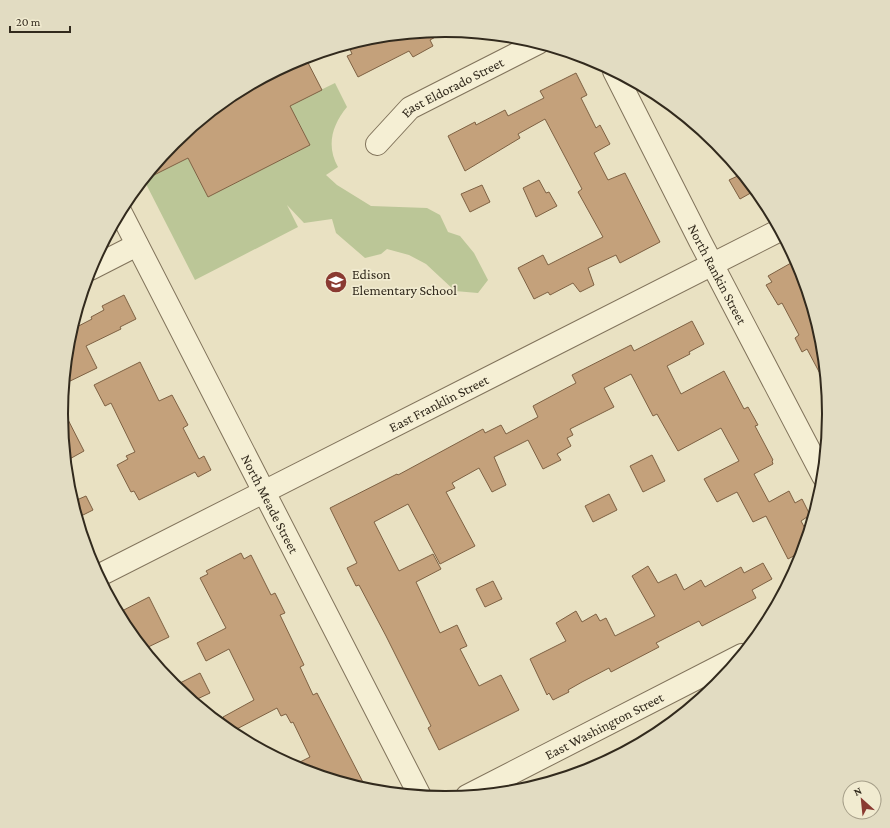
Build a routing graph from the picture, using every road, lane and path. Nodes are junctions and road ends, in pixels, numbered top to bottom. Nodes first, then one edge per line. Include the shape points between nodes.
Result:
1 (530, 47) edge
2 (618, 79) edge
3 (377, 144) dead end
4 (124, 218) edge
5 (775, 233) edge
6 (137, 245) junction
7 (100, 264) edge
8 (713, 265) junction
9 (818, 467) edge
10 (263, 492) junction
11 (104, 573) edge
12 (729, 662) edge
13 (480, 789) edge
14 (417, 790) edge

1 - 3 street, East Eldorado Street via 410,108
2 - 8 street, North Rankin Street
4 - 6 street, North Meade Street
5 - 8 street, East Franklin Street
6 - 7 street
6 - 10 street, North Meade Street
8 - 9 street, North Rankin Street
8 - 10 street, East Franklin Street
10 - 11 street, East Franklin Street
10 - 14 street, North Meade Street
12 - 13 street, East Washington Street

